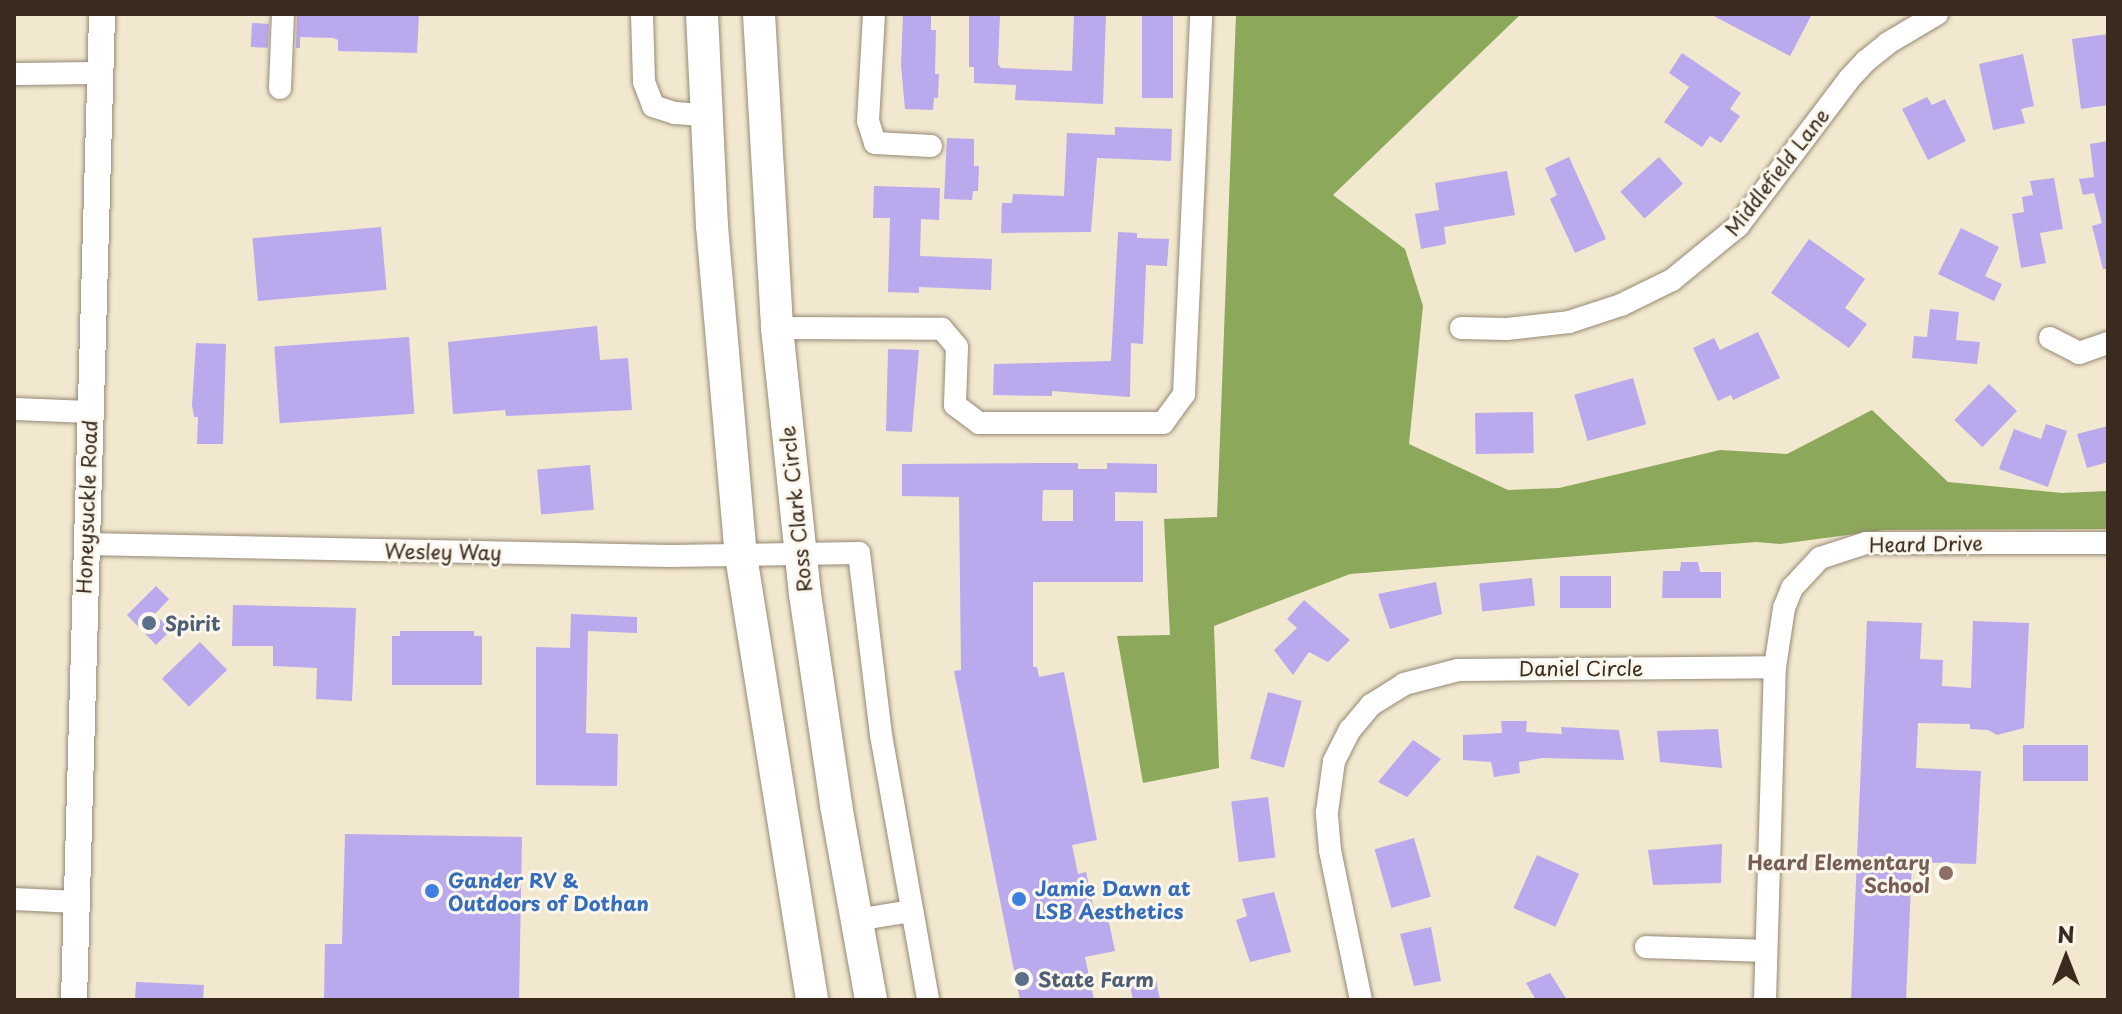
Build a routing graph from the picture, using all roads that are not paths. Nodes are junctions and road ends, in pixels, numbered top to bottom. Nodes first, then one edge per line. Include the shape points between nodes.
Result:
1 (102, 14) edge
2 (283, 14) edge
3 (642, 14) edge
4 (702, 14) edge
5 (759, 14) edge
6 (874, 14) edge
7 (1201, 14) edge
8 (1937, 14) edge
9 (100, 73) junction
10 (14, 74) edge
11 (280, 88) dead end
12 (706, 115) junction
13 (931, 146) dead end
14 (777, 328) junction
15 (1461, 328) dead end
16 (2050, 338) dead end
17 (2108, 343) edge
18 (14, 409) edge
19 (90, 412) junction
20 (2108, 543) edge
21 (86, 544) junction
22 (801, 553) junction
23 (741, 556) junction
24 (1775, 667) junction
25 (14, 899) edge
26 (77, 902) junction
27 (912, 911) junction
28 (856, 920) junction
29 (1646, 947) dead end
30 (1766, 951) junction
31 (74, 1000) edge
32 (812, 1000) edge
33 (871, 1000) edge
34 (928, 1000) edge
35 (1361, 1000) edge
36 (1765, 1000) edge

1 - 9 main road, Honeysuckle Road
2 - 11 street
3 - 12 street via 644,82 653,106
4 - 12 highway
5 - 14 highway, Ross Clark Circle
6 - 13 street via 868,121 875,143
7 - 14 street via 1184,394 1163,423 979,423 955,405 957,347 942,329
8 - 15 street, Middlefield Lane via 1866,61 1738,226 1672,280 1569,322
9 - 10 street
9 - 19 main road, Honeysuckle Road
12 - 23 highway
14 - 22 highway, Ross Clark Circle
16 - 17 street via 2079,353
18 - 19 street
19 - 21 main road, Honeysuckle Road
20 - 24 street, Heard Drive via 1866,543 1842,548 1820,558 1792,588
21 - 23 street, Wesley Way
21 - 26 main road, Honeysuckle Road
22 - 23 street, Wesley Way
22 - 27 street, Wesley Way via 859,553 881,735
22 - 28 highway, Ross Clark Circle
23 - 32 highway
24 - 30 street
24 - 35 street, Daniel Circle via 1458,670 1404,684 1371,705 1334,761 1327,812
25 - 26 street
26 - 31 main road, Honeysuckle Road
27 - 28 street
27 - 34 street
28 - 33 highway, Ross Clark Circle
29 - 30 street
30 - 36 street

